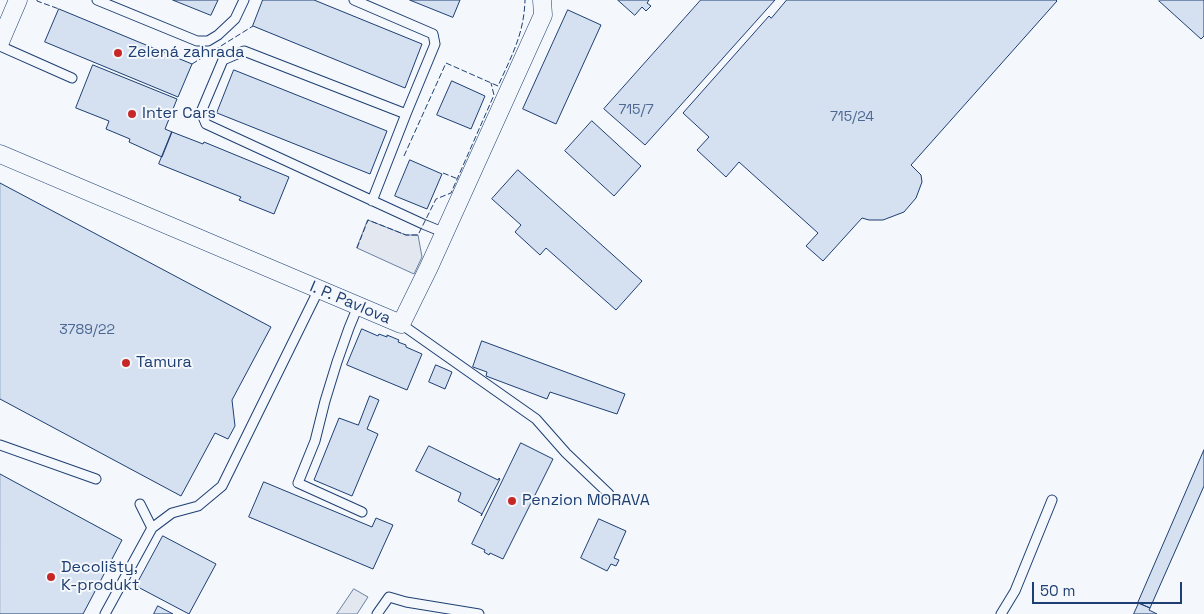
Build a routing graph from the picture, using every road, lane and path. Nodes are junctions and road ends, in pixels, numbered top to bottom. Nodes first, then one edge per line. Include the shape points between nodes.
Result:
1 (18, 0) edge
2 (97, 0) edge
3 (244, 0) edge
4 (354, 0) edge
5 (542, 0) edge
6 (0, 44) edge
7 (72, 78) dead end
8 (406, 114) junction
9 (0, 154) edge
10 (372, 201) junction
11 (444, 233) junction
12 (319, 289) junction
13 (358, 306) junction
14 (401, 324) junction
15 (0, 445) edge
16 (96, 479) dead end
17 (609, 494) dead end
18 (1052, 500) dead end
19 (140, 504) dead end
20 (362, 512) dead end
21 (152, 528) junction
22 (105, 614) edge
23 (377, 614) edge
24 (479, 614) edge
25 (1001, 614) edge

1 - 6 street
2 - 3 lane via 197,41 208,41 218,36 235,19
4 - 8 lane via 433,34 435,44
5 - 11 street, I. P. Pavlova via 543,15
6 - 7 lane
8 - 10 lane
8 - 10 lane via 244,51 223,60 201,112 206,124
9 - 12 street, I. P. Pavlova
10 - 11 lane
11 - 14 street, I. P. Pavlova
12 - 13 street, I. P. Pavlova
12 - 21 lane via 222,486 198,506 172,513
13 - 14 street, I. P. Pavlova
13 - 20 lane via 298,483
14 - 17 lane via 536,419
15 - 16 lane
18 - 25 lane via 1015,590
19 - 21 lane
21 - 22 lane
23 - 24 lane via 389,596 406,602

